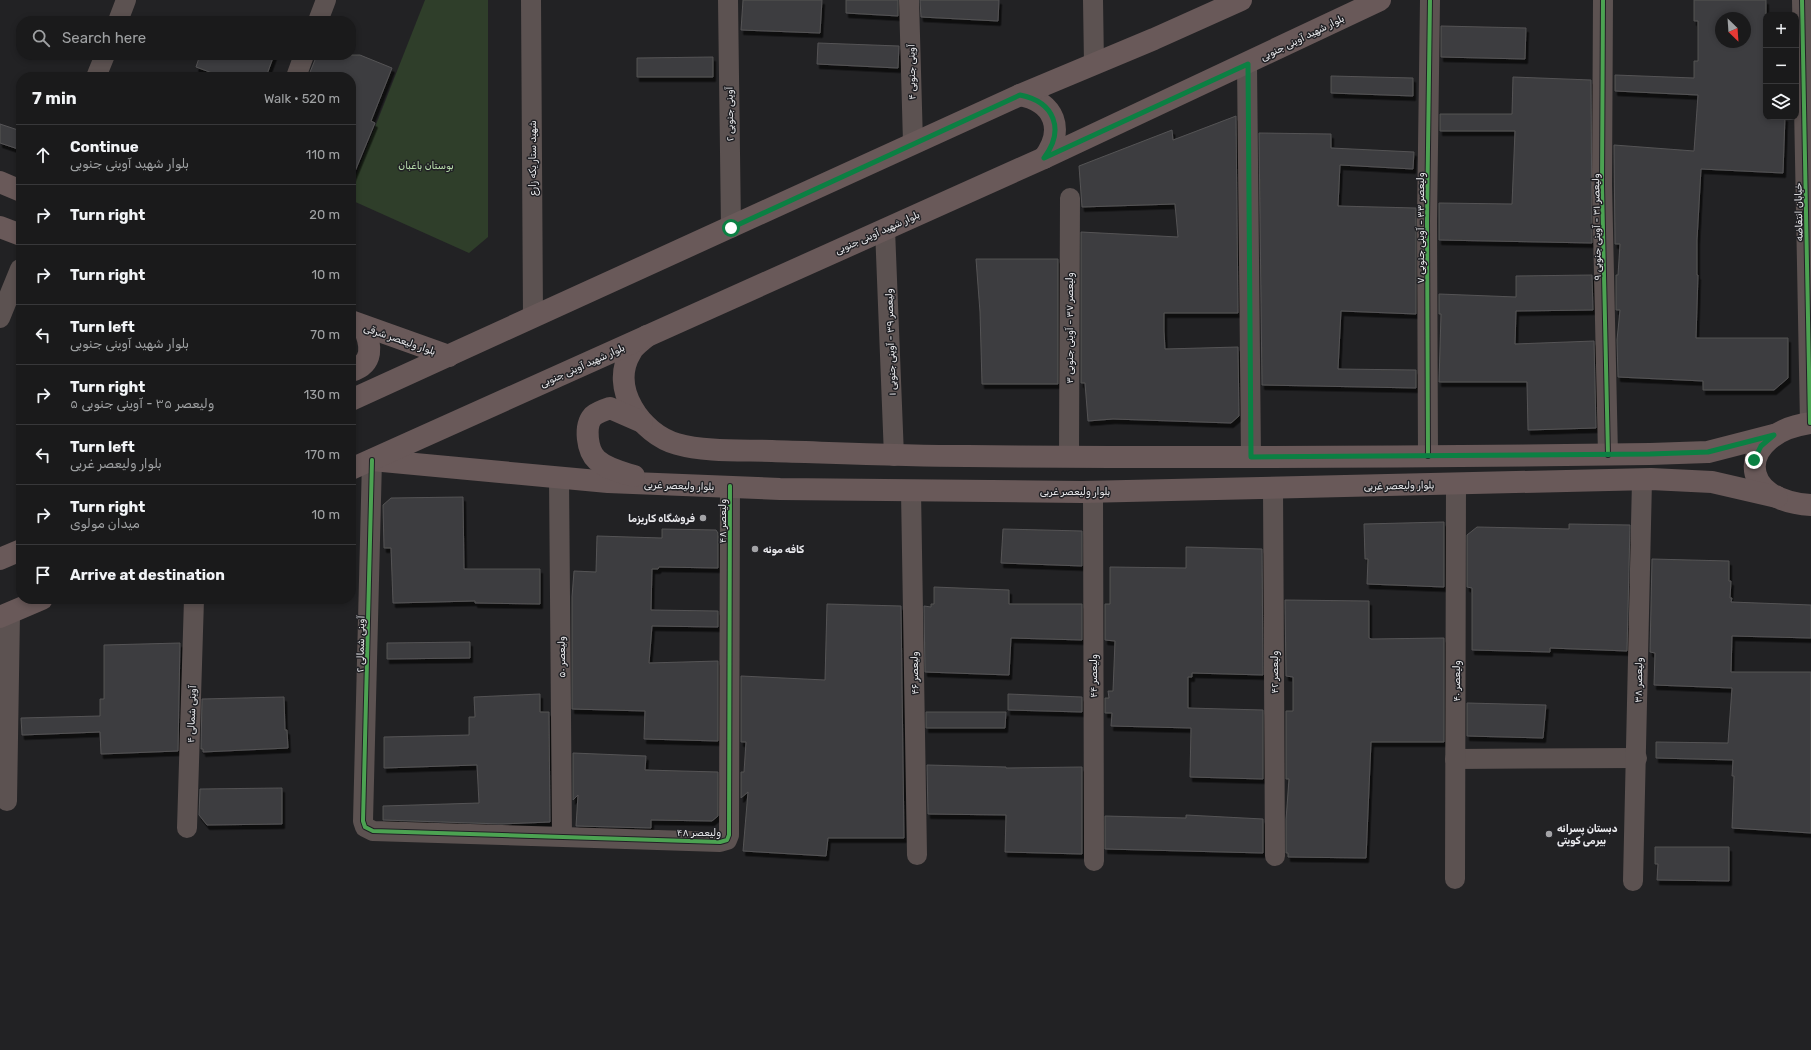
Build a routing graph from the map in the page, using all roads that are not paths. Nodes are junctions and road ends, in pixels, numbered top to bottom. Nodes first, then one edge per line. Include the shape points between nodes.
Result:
1 (126, 0) edge
2 (326, 0) edge
3 (532, 0) edge
4 (728, 0) edge
5 (909, 0) edge
6 (1093, 0) edge
7 (1241, 0) edge
8 (1380, 0) edge
9 (1430, 0) edge
10 (1603, 0) edge
11 (1802, 0) edge
12 (120, 16) edge
13 (320, 16) edge
14 (102, 60) edge
15 (302, 60) edge
16 (1094, 64) junction
17 (1248, 64) junction
18 (98, 72) edge
19 (298, 72) edge
20 (1020, 95) junction
21 (913, 143) junction
22 (1044, 158) junction
23 (0, 182) edge
24 (16, 189) edge
25 (1070, 198) dead end
26 (0, 227) edge
27 (731, 228) junction
28 (885, 229) junction
29 (16, 234) edge
30 (16, 279) edge
31 (533, 317) junction
32 (0, 318) edge
33 (357, 324) edge
34 (647, 336) junction
35 (449, 356) junction
36 (356, 370) edge
37 (356, 398) edge
38 (1811, 423) edge
39 (645, 424) junction
40 (1774, 435) junction
41 (1608, 455) junction
42 (894, 456) junction
43 (1428, 456) junction
44 (1069, 457) junction
45 (1251, 457) junction
46 (372, 460) junction
47 (356, 467) edge
48 (559, 477) junction
49 (1642, 480) junction
50 (1456, 484) junction
51 (658, 485) junction
52 (730, 486) junction
53 (1273, 487) junction
54 (911, 491) junction
55 (1093, 492) junction
56 (1776, 497) junction
57 (1811, 504) edge
58 (16, 552) edge
59 (0, 559) edge
60 (30, 604) edge
61 (194, 604) edge
62 (5, 615) edge
63 (1637, 758) junction
64 (1455, 759) junction
65 (7, 801) dead end
66 (365, 827) joint
67 (187, 828) dead end
68 (562, 836) junction
69 (917, 855) dead end
70 (1276, 856) dead end
71 (1094, 861) dead end
72 (1455, 879) dead end
73 (1633, 881) dead end

1 - 12 street
2 - 13 street
3 - 31 street, شهید ستار یکه زارع
4 - 27 street, آوینی جنوبی ۲
5 - 21 street, آوینی جنوبی ۴
6 - 16 street
7 - 16 main road
8 - 17 main road, بلوار شهید آوینی جنوبی
9 - 43 street, ولیعصر ۳۳ - آوینی جنوبی ۷ via 1427,220
10 - 41 street, ولیعصر ۳۱ - آوینی جنوبی ۹ via 1602,185
11 - 38 street, خیابان انتفاضه
14 - 18 street
15 - 19 street
16 - 20 main road
17 - 22 main road, بلوار شهید آوینی جنوبی
17 - 45 street
20 - 21 main road
20 - 22 main road via 1032,97 1043,103 1055,124 1052,148
21 - 27 main road
22 - 28 main road, بلوار شهید آوینی جنوبی
23 - 24 main road
25 - 44 street, ولیعصر ۳۷ - آوینی جنوبی ۳
26 - 29 main road
27 - 31 main road
28 - 34 main road, بلوار شهید آوینی جنوبی
28 - 42 street, ولیعصر ۳۹ - آوینی جنوبی ۱
30 - 32 street
31 - 35 main road
33 - 35 main road, بلوار ولیعصر شرقی
33 - 36 main road via 369,338 370,347 362,368
34 - 39 main road via 631,351 624,374 624,390 628,402
34 - 46 main road, بلوار شهید آوینی جنوبی
35 - 37 main road
38 - 40 main road via 1791,427
39 - 42 main road via 655,433 677,444
39 - 51 main road via 610,408 600,411 592,417 588,429 588,442 596,459 607,467
40 - 41 main road via 1708,452
40 - 56 main road via 1761,446 1754,460 1755,474 1763,487
41 - 43 main road
42 - 44 main road
43 - 45 main road
44 - 45 main road
46 - 47 main road, بلوار شهید آوینی جنوبی
46 - 48 main road, بلوار ولیعصر غربی
46 - 66 street, آوینی شمالی ۲ via 363,821
48 - 51 main road, بلوار ولیعصر غربی
48 - 68 street, ولیعصر ۵۰
49 - 50 main road, بلوار ولیعصر غربی
49 - 56 main road, بلوار ولیعصر غربی via 1712,482
49 - 63 street, ولیعصر ۳۸
50 - 53 main road, بلوار ولیعصر غربی
50 - 64 street, ولیعصر ۴۰
51 - 52 main road, بلوار ولیعصر غربی
52 - 54 main road, بلوار ولیعصر غربی
52 - 68 street, ولیعصر ۴۸ via 727,840 720,842
53 - 55 main road, بلوار ولیعصر غربی
53 - 70 street, ولیعصر ۴۲
54 - 55 main road, بلوار ولیعصر غربی
54 - 69 street, ولیعصر ۴۶
55 - 71 street, ولیعصر ۴۴
56 - 57 main road via 1794,504
58 - 59 main road
60 - 62 main road
61 - 67 street, آوینی شمالی ۴
62 - 65 street
63 - 64 street
63 - 73 street, ولیعصر ۳۸
64 - 72 street, ولیعصر ۴۰
66 - 68 street, ولیعصر ۴۸ via 373,831

